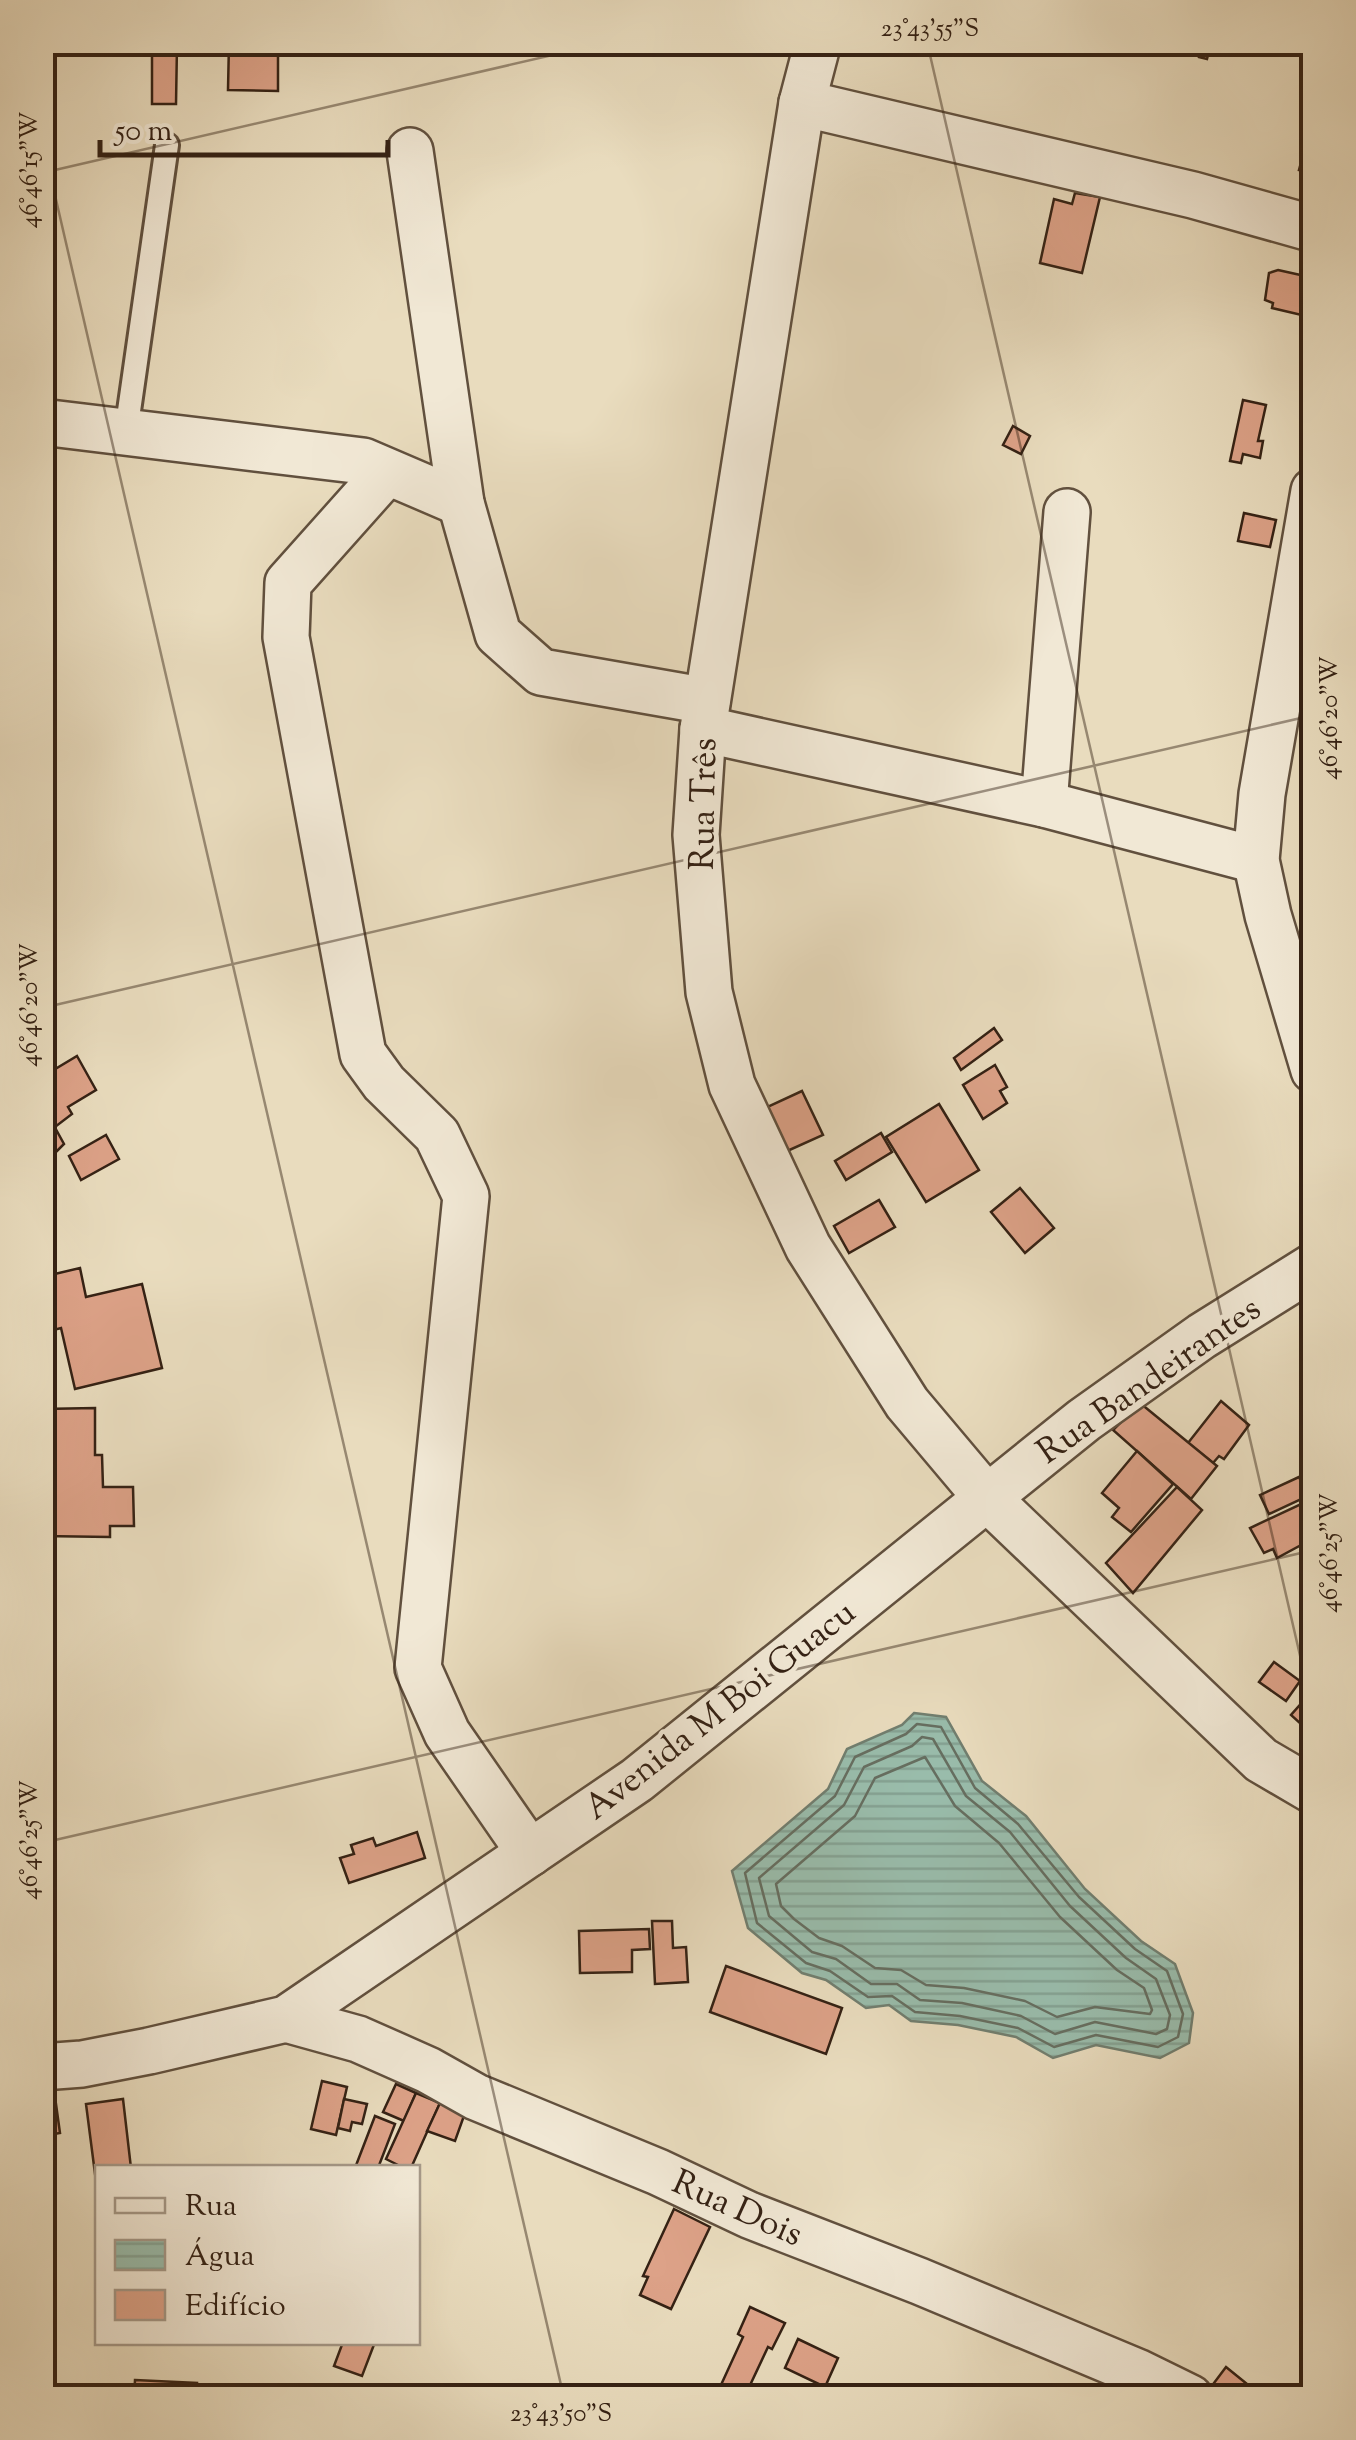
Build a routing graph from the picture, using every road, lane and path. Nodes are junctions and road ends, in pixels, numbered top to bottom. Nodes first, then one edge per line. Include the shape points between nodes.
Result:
1 (818, 42) edge
2 (802, 103) junction
3 (167, 145) dead end
4 (410, 151) dead end
5 (1314, 229) edge
6 (42, 422) edge
7 (126, 432) junction
8 (387, 472) junction
9 (1314, 491) edge
10 (460, 504) junction
11 (1067, 512) dead end
12 (705, 715) junction
13 (1044, 804) junction
14 (1256, 860) junction
15 (1314, 1070) edge
16 (1314, 1266) edge
17 (986, 1498) junction
18 (1314, 1791) edge
19 (530, 1852) junction
20 (286, 2019) junction
21 (42, 2067) edge
22 (1190, 2398) edge

1 - 2 street, Rua Três
2 - 5 street
2 - 12 street, Rua Três
3 - 7 lane
4 - 10 street
6 - 7 street
7 - 8 street via 362,460
8 - 10 street
8 - 19 street via 288,583 286,637 363,1054 437,1135 466,1196 418,1668 448,1734
9 - 14 street
10 - 12 street via 498,634 541,672
11 - 13 street
12 - 13 street
12 - 17 street, Rua Três via 696,834 708,992 732,1085 808,1247 907,1403
13 - 14 street
14 - 15 street
16 - 17 street, Rua Bandeirantes via 1202,1336
17 - 18 street via 1261,1760
17 - 19 street, Avenida M Boi Guacu via 637,1780
19 - 20 street, Avenida M Boi Guacu
20 - 21 street, Avenida M Boi Guacu
20 - 22 street, Rua Dois via 358,2039 749,2215

